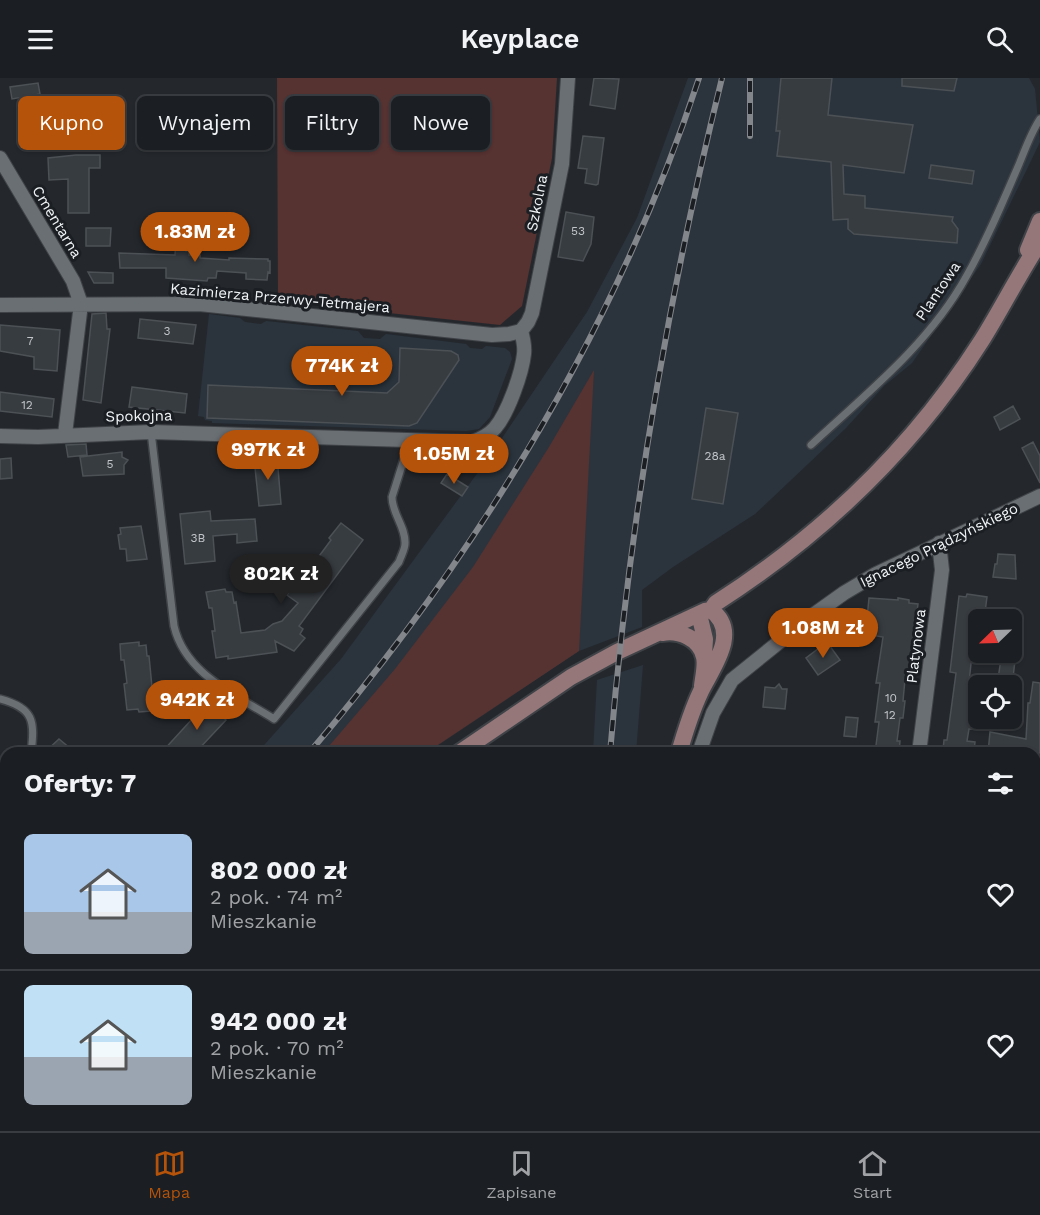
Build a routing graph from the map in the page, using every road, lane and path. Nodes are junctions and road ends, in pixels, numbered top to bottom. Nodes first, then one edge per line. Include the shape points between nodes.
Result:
1 (568, 78) edge
2 (1040, 119) edge
3 (0, 158) edge
4 (1040, 221) edge
5 (1040, 242) edge
6 (1018, 276) junction
7 (81, 304) junction
8 (0, 305) edge
9 (521, 331) junction
10 (151, 432) junction
11 (65, 434) junction
12 (0, 436) edge
13 (410, 440) junction
14 (811, 446) dead end
15 (1040, 496) edge
16 (939, 543) junction
17 (705, 612) junction
18 (658, 634) junction
19 (704, 658) junction
20 (702, 688) junction
21 (0, 699) edge
22 (32, 747) edge
23 (468, 747) edge
24 (681, 747) edge
25 (701, 747) edge
26 (920, 747) edge

1 - 9 street, Szkolna via 562,164 532,313
2 - 14 lane, Plantowa via 996,218 952,298 883,380
3 - 7 street, Cmentarna via 73,281
4 - 6 main road
5 - 6 main road
6 - 17 main road via 987,331 939,401 890,459 822,526
7 - 8 street, Kazimierza Przerwy-Tetmajera
7 - 9 street, Kazimierza Przerwy-Tetmajera via 199,304 492,335
7 - 11 street
9 - 13 street, Spokojna via 524,354 514,388 496,427 488,435 472,442
10 - 11 street, Spokojna
10 - 13 street, Spokojna
10 - 13 lane via 174,626 180,645 202,673 274,719 399,562 405,544 404,531 392,507
11 - 12 street, Spokojna
15 - 16 street, Ignacego Prądzyńskiego
16 - 25 street, Ignacego Prądzyńskiego via 844,593 737,674 713,713
16 - 26 street, Platynowa via 942,570
17 - 18 main road
17 - 19 main road
17 - 20 main road via 716,614 722,625 723,645
18 - 19 main road via 687,636
18 - 23 main road via 571,676
19 - 20 main road
20 - 24 main road
21 - 22 lane via 26,709 33,735

